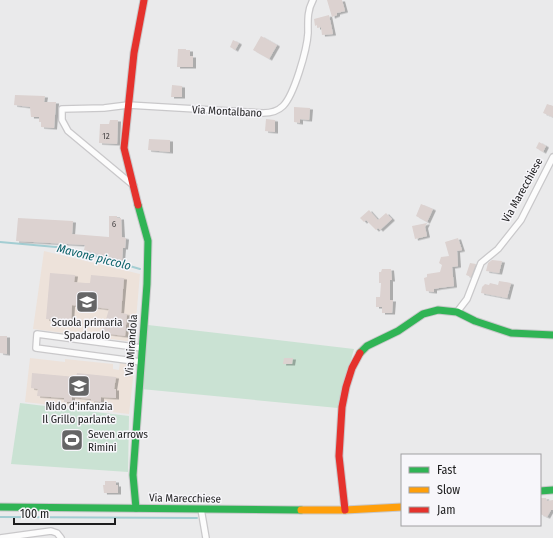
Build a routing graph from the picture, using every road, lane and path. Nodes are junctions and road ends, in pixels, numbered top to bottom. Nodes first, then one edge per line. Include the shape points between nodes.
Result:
1 (144, 0) edge
2 (313, 0) edge
3 (128, 105) junction
4 (553, 157) edge
5 (134, 186) junction
6 (457, 312) junction
7 (553, 335) edge
8 (142, 348) junction
9 (141, 362) junction
10 (553, 490) edge
11 (541, 491) edge
12 (0, 507) edge
13 (136, 508) junction
14 (401, 508) edge
15 (201, 509) junction
16 (345, 510) junction
17 (0, 538) edge
18 (61, 538) edge
19 (206, 538) edge

1 - 3 street, Via Mirandola
2 - 3 street, Via Montalbano via 307,19 308,34 303,58 289,99 272,113
3 - 5 street, Via Mirandola via 124,148
3 - 5 street via 62,109 62,120 68,131
4 - 6 street, Via Marecchiese via 521,220 498,249 481,263 467,299
5 - 8 street, Via Mirandola via 148,241
6 - 7 street via 511,333
6 - 16 street via 438,310 423,314 398,331 367,346 358,356 346,387 340,425 339,456
8 - 9 street, Via Mirandola
8 - 9 street via 36,334 36,348
9 - 13 street, Via Mirandola via 134,464
10 - 11 street
12 - 13 street, Via Marecchiese
13 - 15 street, Via Marecchiese
14 - 16 street, Via Marecchiese
15 - 16 street, Via Marecchiese
15 - 19 street
17 - 18 street via 51,531

